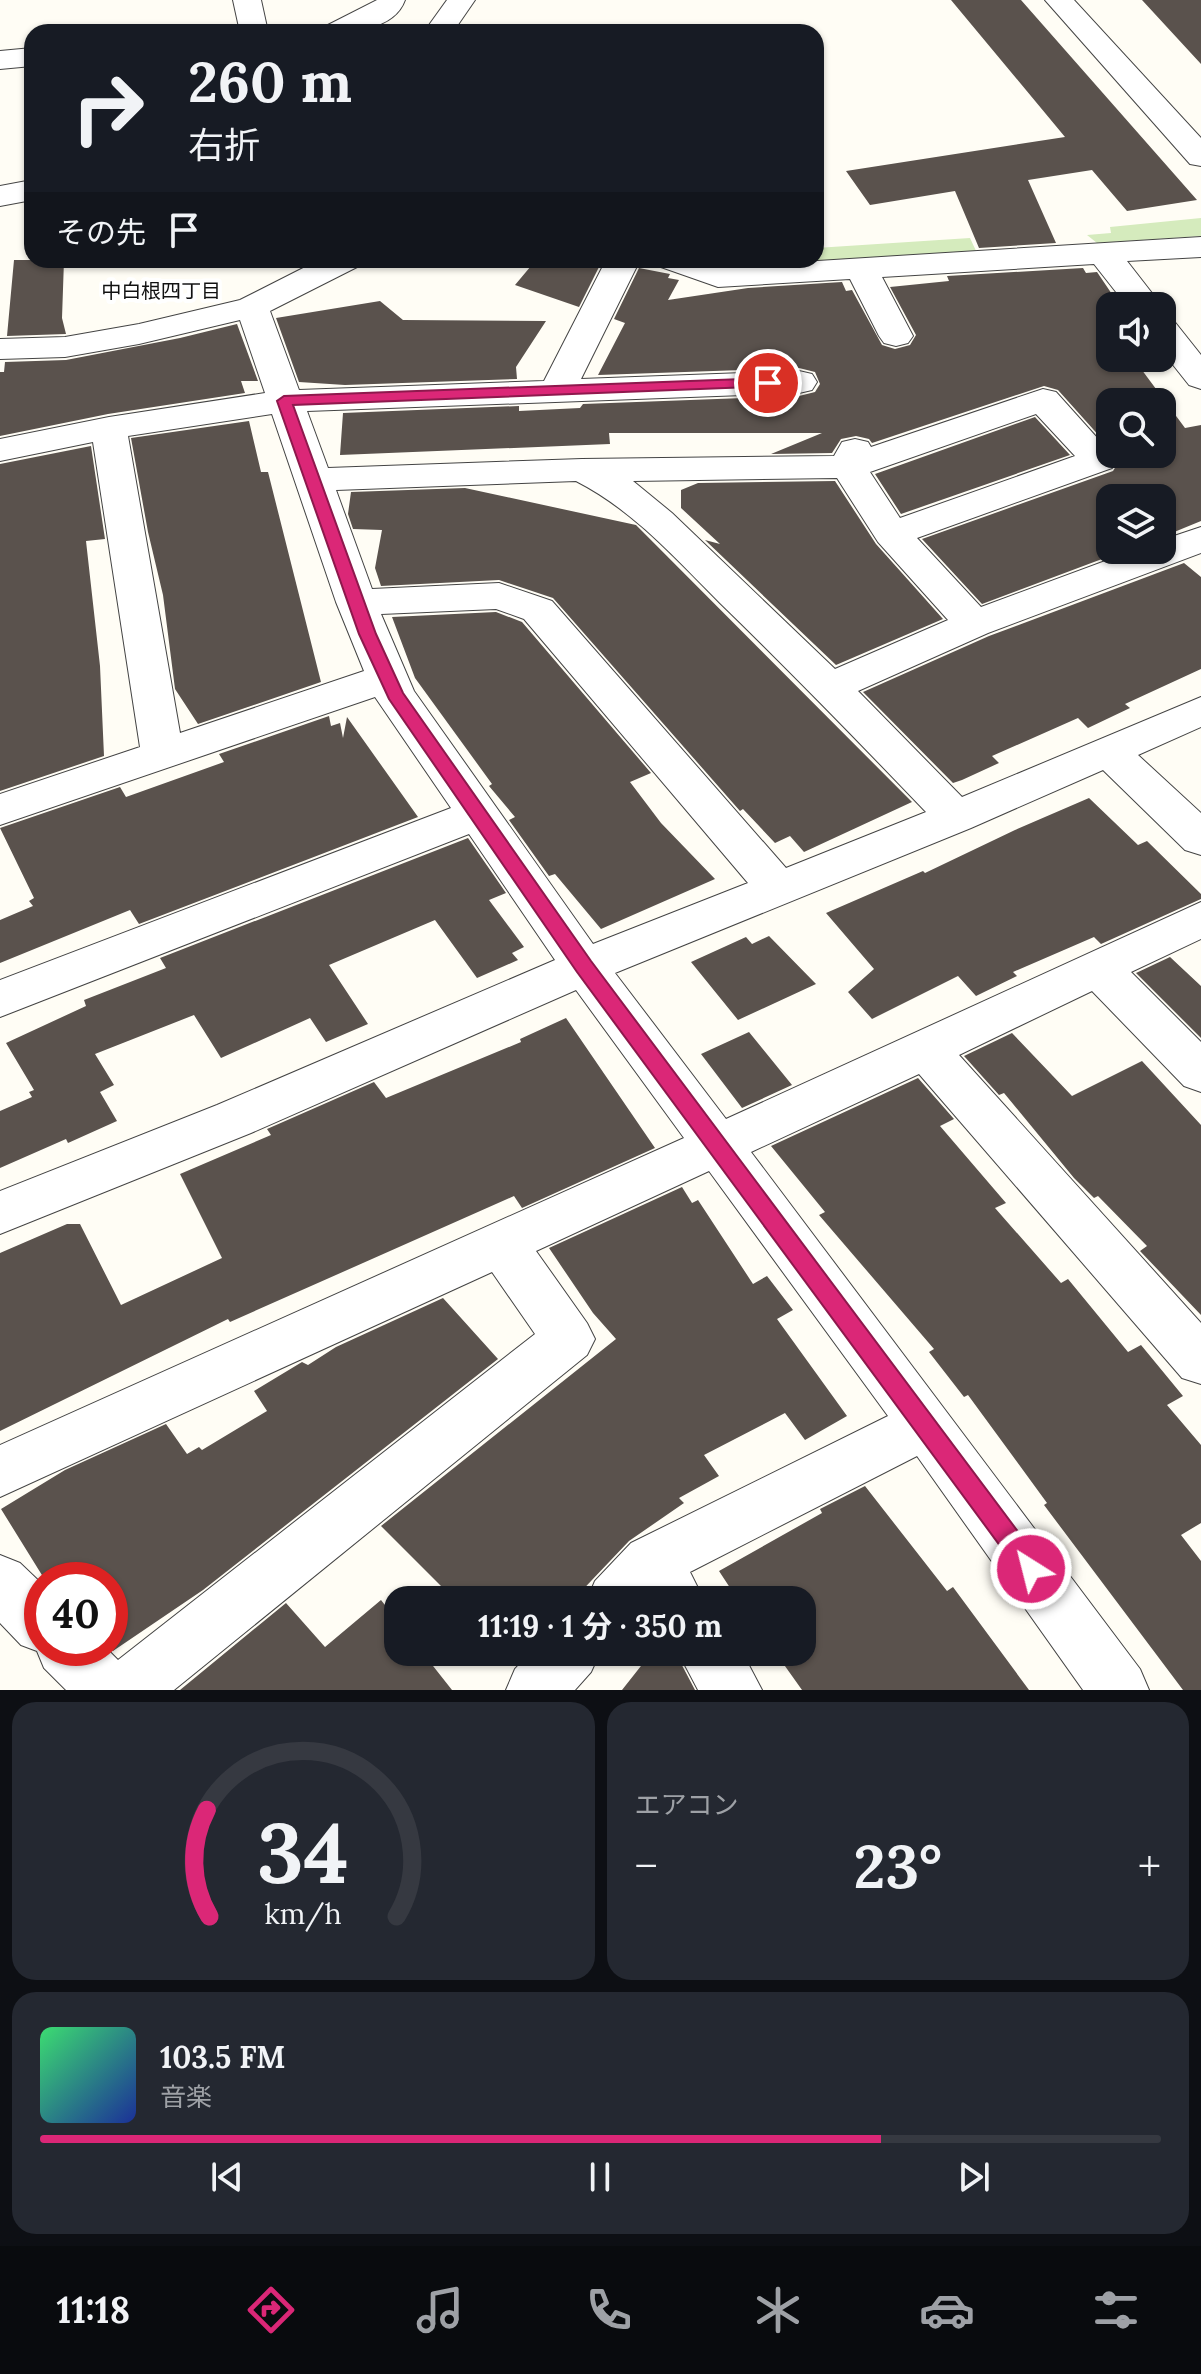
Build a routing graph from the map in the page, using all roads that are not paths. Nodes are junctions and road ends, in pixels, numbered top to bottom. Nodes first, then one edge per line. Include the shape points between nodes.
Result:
1 (247, 0) edge
2 (391, 0) edge
3 (461, 0) edge
4 (1059, 0) edge
5 (252, 24) edge
6 (353, 24) edge
7 (444, 24) edge
8 (24, 58) edge
9 (0, 60) edge
10 (1201, 157) edge
11 (24, 192) edge
12 (0, 196) edge
13 (1201, 247) edge
14 (1103, 253) junction
15 (329, 268) edge
16 (619, 268) edge
17 (694, 268) edge
18 (861, 268) junction
19 (1134, 292) edge
20 (252, 307) junction
21 (896, 336) dead end
22 (1176, 346) edge
23 (0, 349) edge
24 (1201, 378) edge
25 (799, 382) dead end
26 (558, 389) junction
27 (284, 401) junction
28 (109, 428) junction
29 (0, 450) edge
30 (851, 458) junction
31 (582, 470) junction
32 (313, 480) junction
33 (892, 534) junction
34 (1201, 539) edge
35 (356, 602) junction
36 (974, 624) junction
37 (387, 678) junction
38 (830, 687) junction
39 (1201, 711) edge
40 (1108, 751) junction
41 (162, 754) junction
42 (0, 810) edge
43 (478, 814) junction
44 (956, 817) junction
45 (1201, 839) edge
46 (778, 888) junction
47 (1201, 919) edge
48 (584, 967) junction
49 (1100, 970) junction
50 (0, 999) edge
51 (926, 1050) junction
52 (1201, 1073) edge
53 (716, 1144) junction
54 (0, 1213) edge
55 (502, 1245) junction
56 (1201, 1361) edge
57 (926, 1424) junction
58 (0, 1472) edge
59 (0, 1582) edge
60 (649, 1586) edge
61 (24, 1607) edge
62 (83, 1666) edge
63 (557, 1666) edge
64 (717, 1666) edge
65 (107, 1690) edge
66 (127, 1690) edge
67 (536, 1690) edge
68 (732, 1690) edge
69 (1119, 1690) edge

1 - 5 street
2 - 6 street via 388,8
3 - 7 street
4 - 10 street
8 - 9 street
11 - 12 street
13 - 14 street
14 - 18 street
14 - 19 street
15 - 20 street
16 - 26 street
17 - 18 street via 718,277
18 - 21 street
20 - 23 street via 65,347
20 - 27 street
22 - 24 street
25 - 26 street
26 - 27 street
27 - 28 street
27 - 32 street
28 - 29 street
28 - 41 street
30 - 31 street
30 - 33 street
30 - 33 street via 1043,400 1099,460
31 - 32 street
31 - 38 street via 620,489 659,521
32 - 35 street
33 - 36 street
34 - 36 street
35 - 37 street
35 - 46 street via 499,596 538,610
36 - 38 street
37 - 41 street
37 - 43 street
38 - 44 street
39 - 40 street
40 - 44 street
40 - 45 street
41 - 42 street
43 - 48 street
43 - 50 street
44 - 46 street
46 - 48 street
47 - 49 street
48 - 53 street
48 - 54 street via 234,1119
49 - 51 street
49 - 52 street
51 - 53 street
51 - 56 street
53 - 55 street
53 - 57 street
55 - 58 street
55 - 66 street via 568,1339
57 - 60 street
57 - 69 street
59 - 61 street
62 - 65 street
63 - 67 street
64 - 68 street

